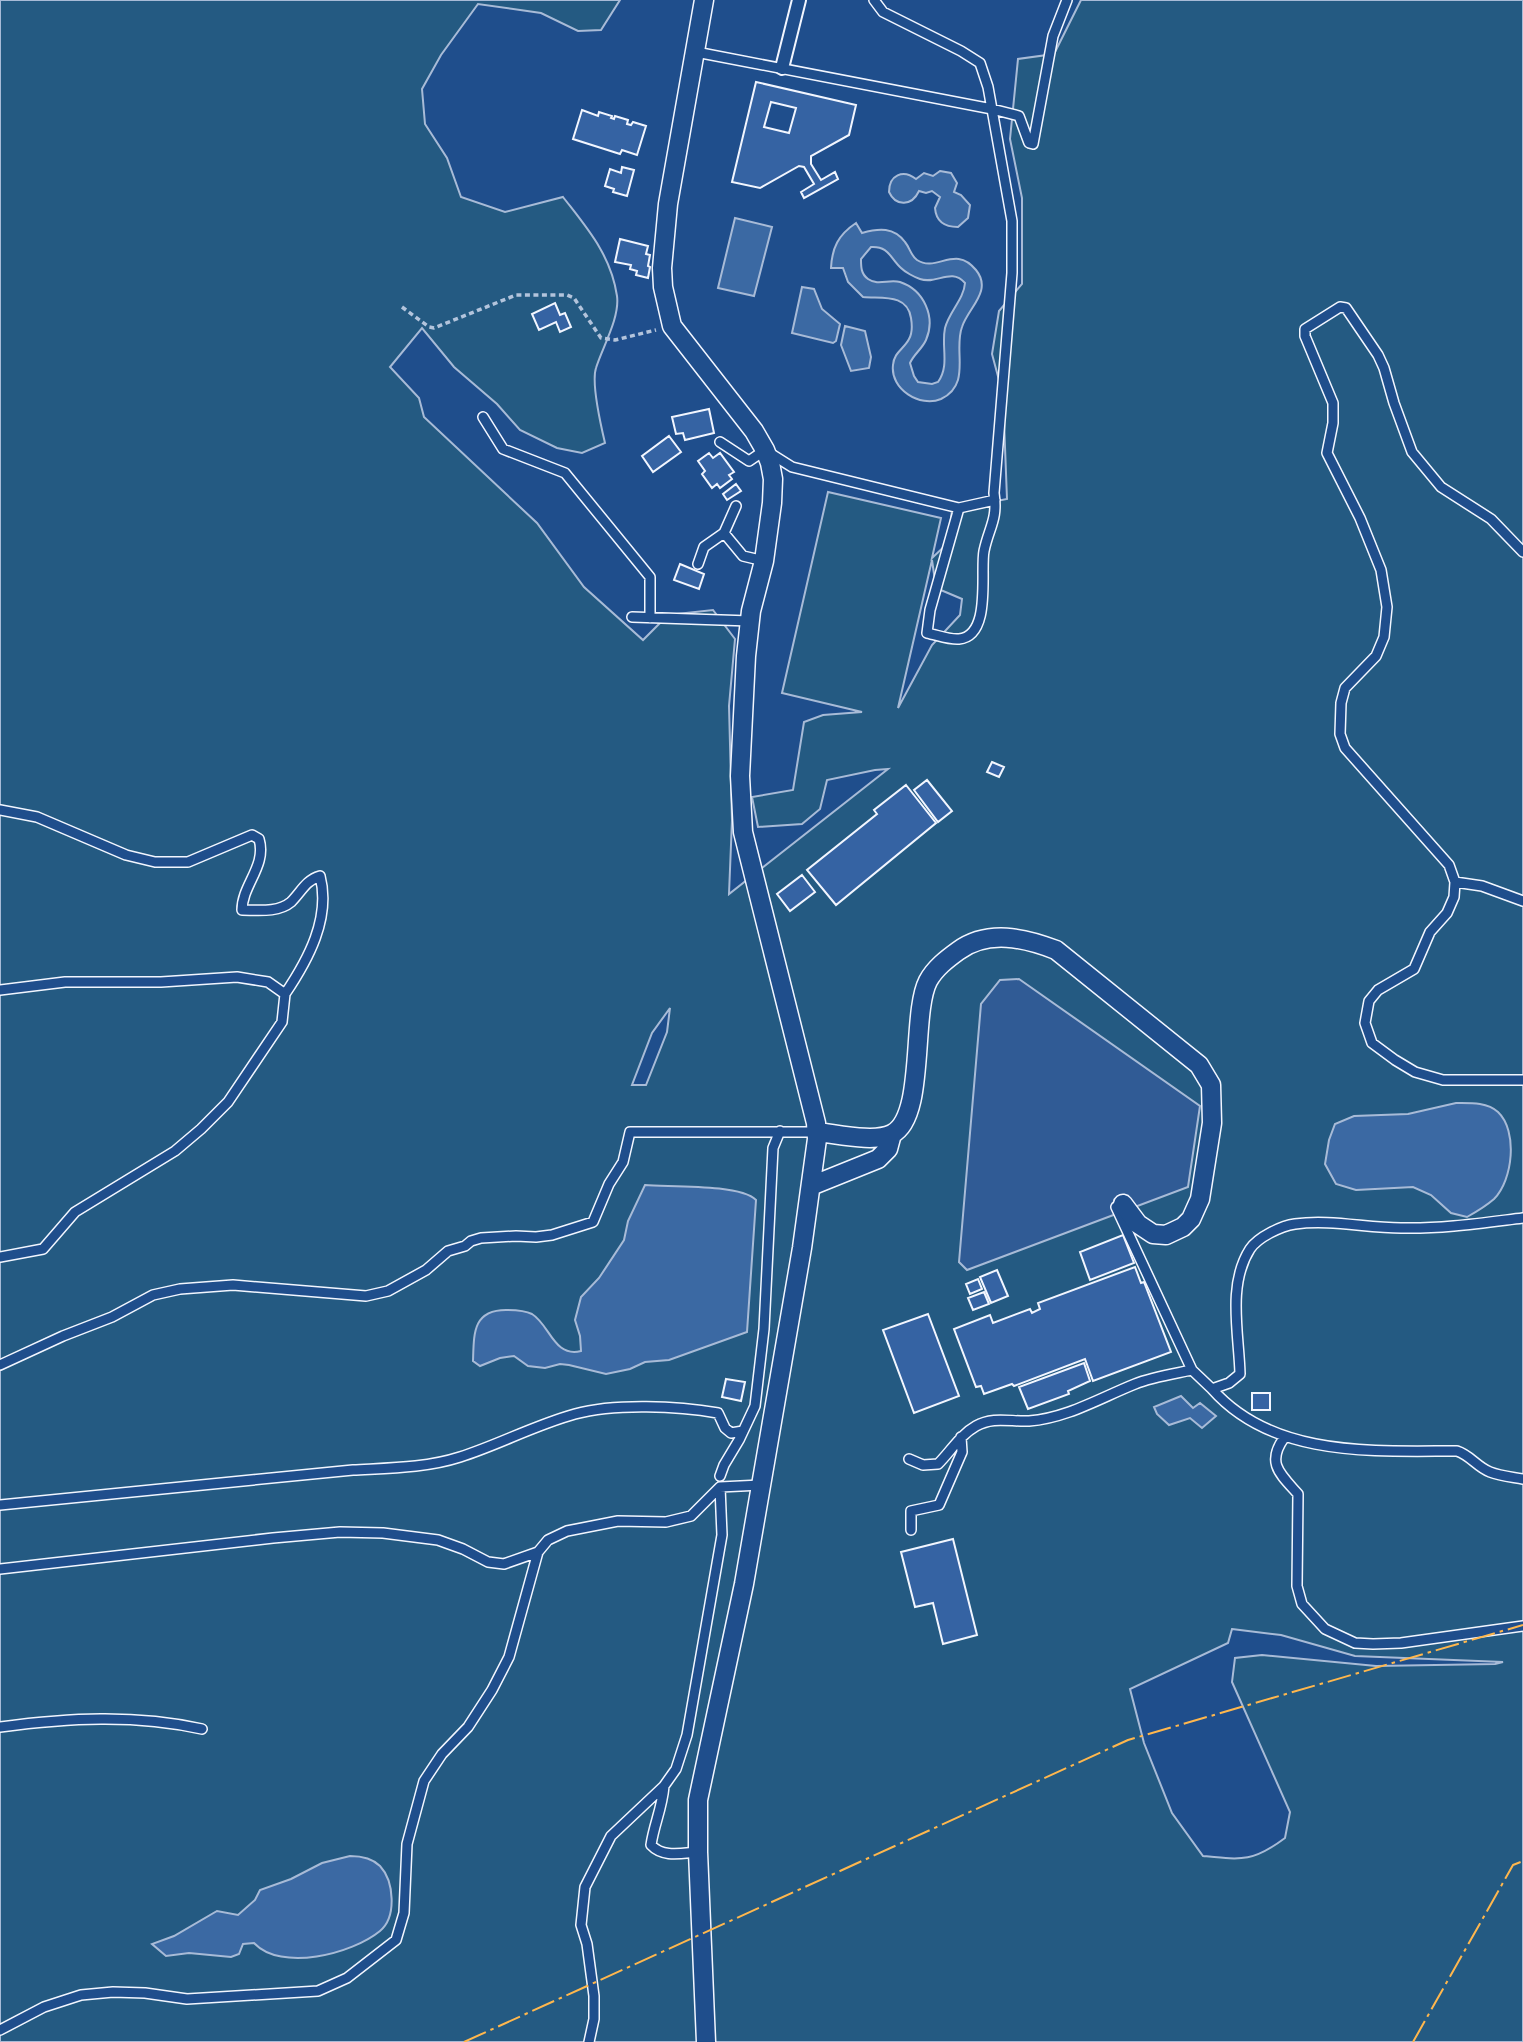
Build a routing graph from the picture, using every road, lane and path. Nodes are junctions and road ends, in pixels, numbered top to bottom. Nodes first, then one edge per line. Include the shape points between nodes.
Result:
1 (704, 0) edge
2 (799, 0) edge
3 (874, 0) edge
4 (1067, 0) edge
5 (696, 52) junction
6 (782, 68) junction
7 (992, 109) junction
8 (402, 307) dead end
9 (672, 326) junction
10 (483, 417) dead end
11 (720, 442) dead end
12 (765, 450) junction
13 (995, 500) junction
14 (736, 506) dead end
15 (959, 508) junction
16 (724, 533) junction
17 (1523, 552) edge
18 (764, 561) junction
19 (698, 564) dead end
20 (632, 617) dead end
21 (650, 618) junction
22 (750, 621) junction
23 (0, 810) edge
24 (1455, 882) junction
25 (1523, 901) edge
26 (0, 990) edge
27 (285, 994) junction
28 (1523, 1080) edge
29 (780, 1131) junction
30 (817, 1132) junction
31 (892, 1134) junction
32 (811, 1186) junction
33 (1120, 1206) joint
34 (1523, 1218) edge
35 (0, 1257) edge
36 (0, 1365) edge
37 (1192, 1370) junction
38 (1212, 1389) junction
39 (743, 1432) junction
40 (961, 1437) junction
41 (1284, 1438) junction
42 (909, 1460) dead end
43 (720, 1476) dead end
44 (1523, 1479) edge
45 (761, 1485) junction
46 (720, 1487) junction
47 (0, 1505) edge
48 (911, 1531) dead end
49 (538, 1552) junction
50 (0, 1569) edge
51 (1523, 1626) edge
52 (0, 1727) edge
53 (202, 1728) dead end
54 (664, 1786) junction
55 (698, 1852) junction
56 (0, 2029) edge
57 (589, 2042) edge
58 (706, 2042) edge

1 - 5 street
2 - 6 street
3 - 7 lane via 884,12 980,63
4 - 7 lane via 1053,36 1033,144 1019,116
5 - 6 lane
5 - 9 street via 668,204 662,268
6 - 7 lane
7 - 13 lane via 1012,221
8 - 9 path via 434,328 516,295 567,295 574,298 601,338 615,340
9 - 12 street
10 - 21 lane via 503,449 565,472 650,577
11 - 12 lane via 748,461
12 - 15 lane via 792,467
12 - 18 street via 773,479
13 - 15 lane
13 - 15 lane via 997,510 984,551 982,604 976,626 960,639 927,633
14 - 16 lane
16 - 18 lane via 743,556
16 - 19 lane via 704,547
17 - 24 lane via 1491,519 1441,487 1412,452 1381,361 1346,308 1340,307 1305,329 1333,403 1327,453 1381,570 1387,607 1384,637 1376,656 1345,688 1340,734 1345,748 1449,864
18 - 22 street
20 - 21 lane
21 - 22 lane
22 - 30 street via 740,776 743,832
23 - 27 lane via 37,817 126,855 155,862 188,862 253,835 259,839 260,858 242,910 268,911 288,904 304,885 320,876 317,937
24 - 25 lane
24 - 28 lane via 1447,913 1430,932 1414,969 1378,990 1369,1001 1365,1024 1372,1043 1415,1072 1443,1080
26 - 27 lane via 65,982 237,977 268,982
27 - 35 lane via 282,1022 228,1102 201,1129 175,1151 75,1212 43,1249
29 - 30 lane
29 - 36 lane via 630,1132 623,1162 593,1222 552,1235 471,1241 447,1251 426,1270 388,1291 366,1296 233,1285 153,1295
29 - 39 lane via 773,1148 769,1190 760,1373 755,1406
30 - 31 street via 871,1138
30 - 32 street
31 - 32 street via 888,1149 877,1158
31 - 33 street via 905,1123 912,1099 928,981 965,946 989,938 1035,942 1056,950 1199,1065 1211,1085 1212,1122 1200,1199 1191,1219 1166,1235 1153,1234
32 - 45 street
33 - 37 lane
34 - 38 lane via 1444,1228 1306,1223 1268,1234 1250,1248 1236,1285 1240,1374
37 - 38 lane
37 - 40 lane via 1138,1382 1083,1408 1051,1417 991,1420
38 - 41 lane via 1260,1428
39 - 43 lane
39 - 47 lane via 731,1433 719,1413 683,1408 607,1409 575,1414 457,1458 407,1467
40 - 42 lane via 938,1464
40 - 48 lane via 962,1452 939,1505 911,1511
41 - 44 lane via 1372,1451 1457,1451 1490,1472
41 - 51 lane via 1274,1460 1298,1494 1297,1586 1302,1604 1325,1629 1355,1643 1373,1644
45 - 46 lane
45 - 55 street via 698,1800
46 - 49 lane via 691,1516 666,1522 618,1521 567,1531 548,1540
46 - 54 lane via 722,1535 687,1735 676,1769
49 - 50 lane via 504,1564 488,1562 438,1540 340,1532
49 - 56 lane via 509,1657 468,1727 424,1782 407,1844 404,1913 396,1940 347,1978 318,1991 187,1999 145,1993 81,1995
52 - 53 lane via 116,1718
54 - 55 lane via 651,1845 667,1854
54 - 57 lane via 611,1836 585,1887 582,1925 594,1996
55 - 58 street

